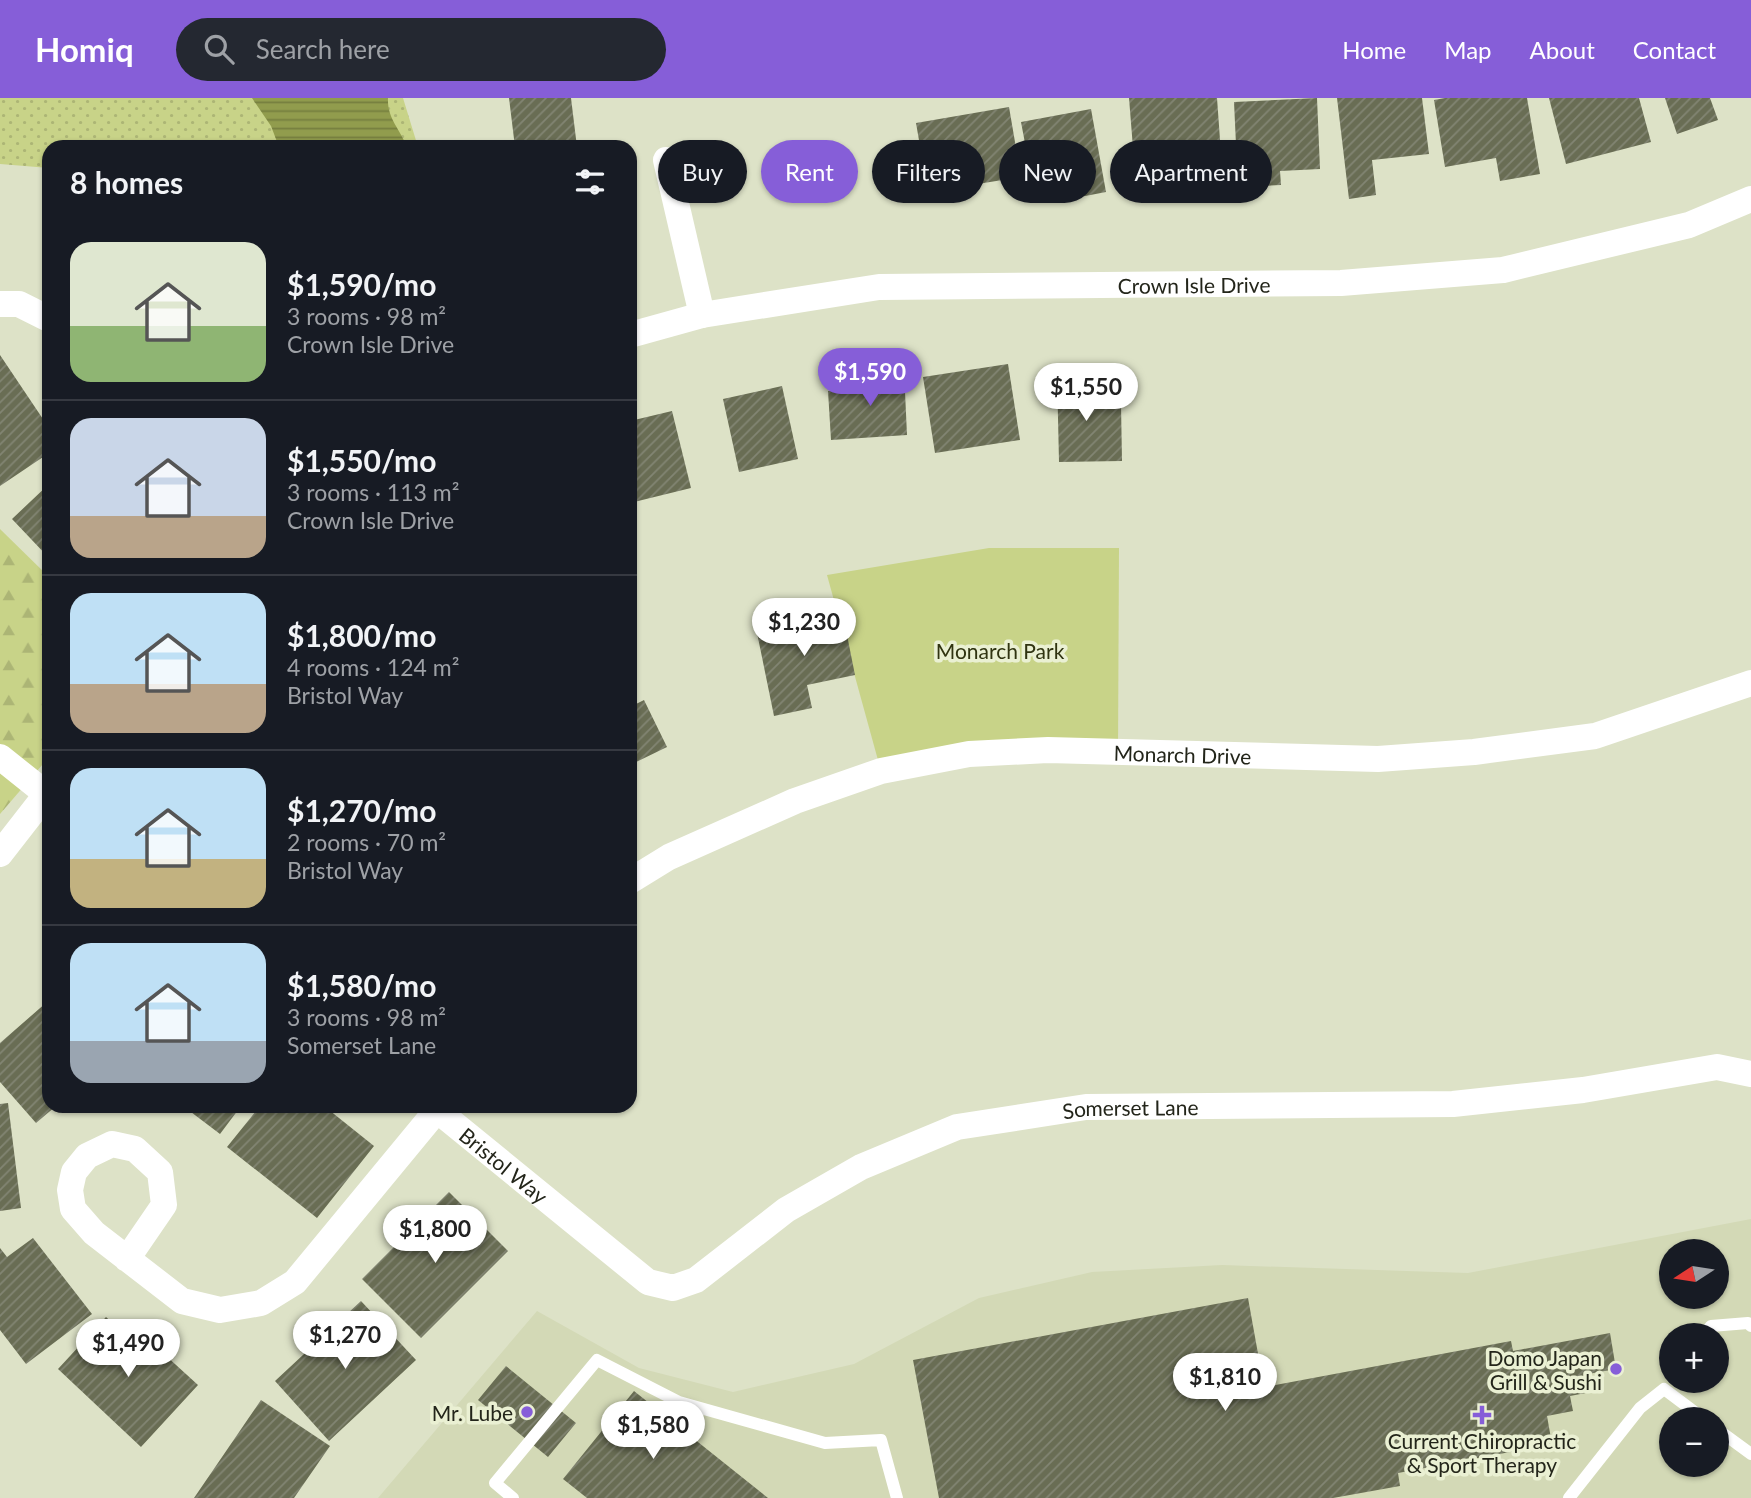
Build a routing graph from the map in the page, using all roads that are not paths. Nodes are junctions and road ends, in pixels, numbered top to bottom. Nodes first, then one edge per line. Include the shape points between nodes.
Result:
1 (1751, 199) edge
2 (676, 203) edge
3 (0, 304) edge
4 (702, 315) junction
5 (42, 316) edge
6 (637, 333) edge
7 (1751, 683) edge
8 (0, 757) edge
9 (42, 789) edge
10 (42, 802) edge
11 (0, 854) edge
12 (637, 877) edge
13 (1751, 1074) edge
14 (430, 1113) edge
15 (440, 1113) edge
16 (576, 1222) joint
17 (127, 1259) dead end
18 (1729, 1325) edge
19 (1751, 1326) edge
20 (1659, 1391) edge
21 (1677, 1393) edge
22 (1691, 1407) edge
23 (1729, 1438) edge
24 (1751, 1454) edge
25 (513, 1498) edge
26 (897, 1498) edge
27 (1569, 1498) edge

1 - 4 street, Crown Isle Drive via 1689,225 1503,270 1341,283 879,287
2 - 4 street
3 - 5 street via 19,304
4 - 6 street, Crown Isle Drive
7 - 12 street, Monarch Drive via 1595,736 1474,752 1378,759 1048,750 969,754 881,771 795,801 669,856
8 - 9 street
10 - 11 street
13 - 16 street, Somerset Lane via 1717,1067 1583,1090 1453,1104 1086,1107 957,1127 828,1185 786,1210 696,1280 673,1288 648,1282
14 - 17 street via 295,1282 261,1303 220,1310 182,1301
15 - 16 street, Bristol Way
18 - 19 lane
20 - 27 lane via 1640,1408
21 - 22 lane
23 - 24 lane
25 - 26 lane via 495,1483 597,1360 680,1402 825,1443 881,1440

